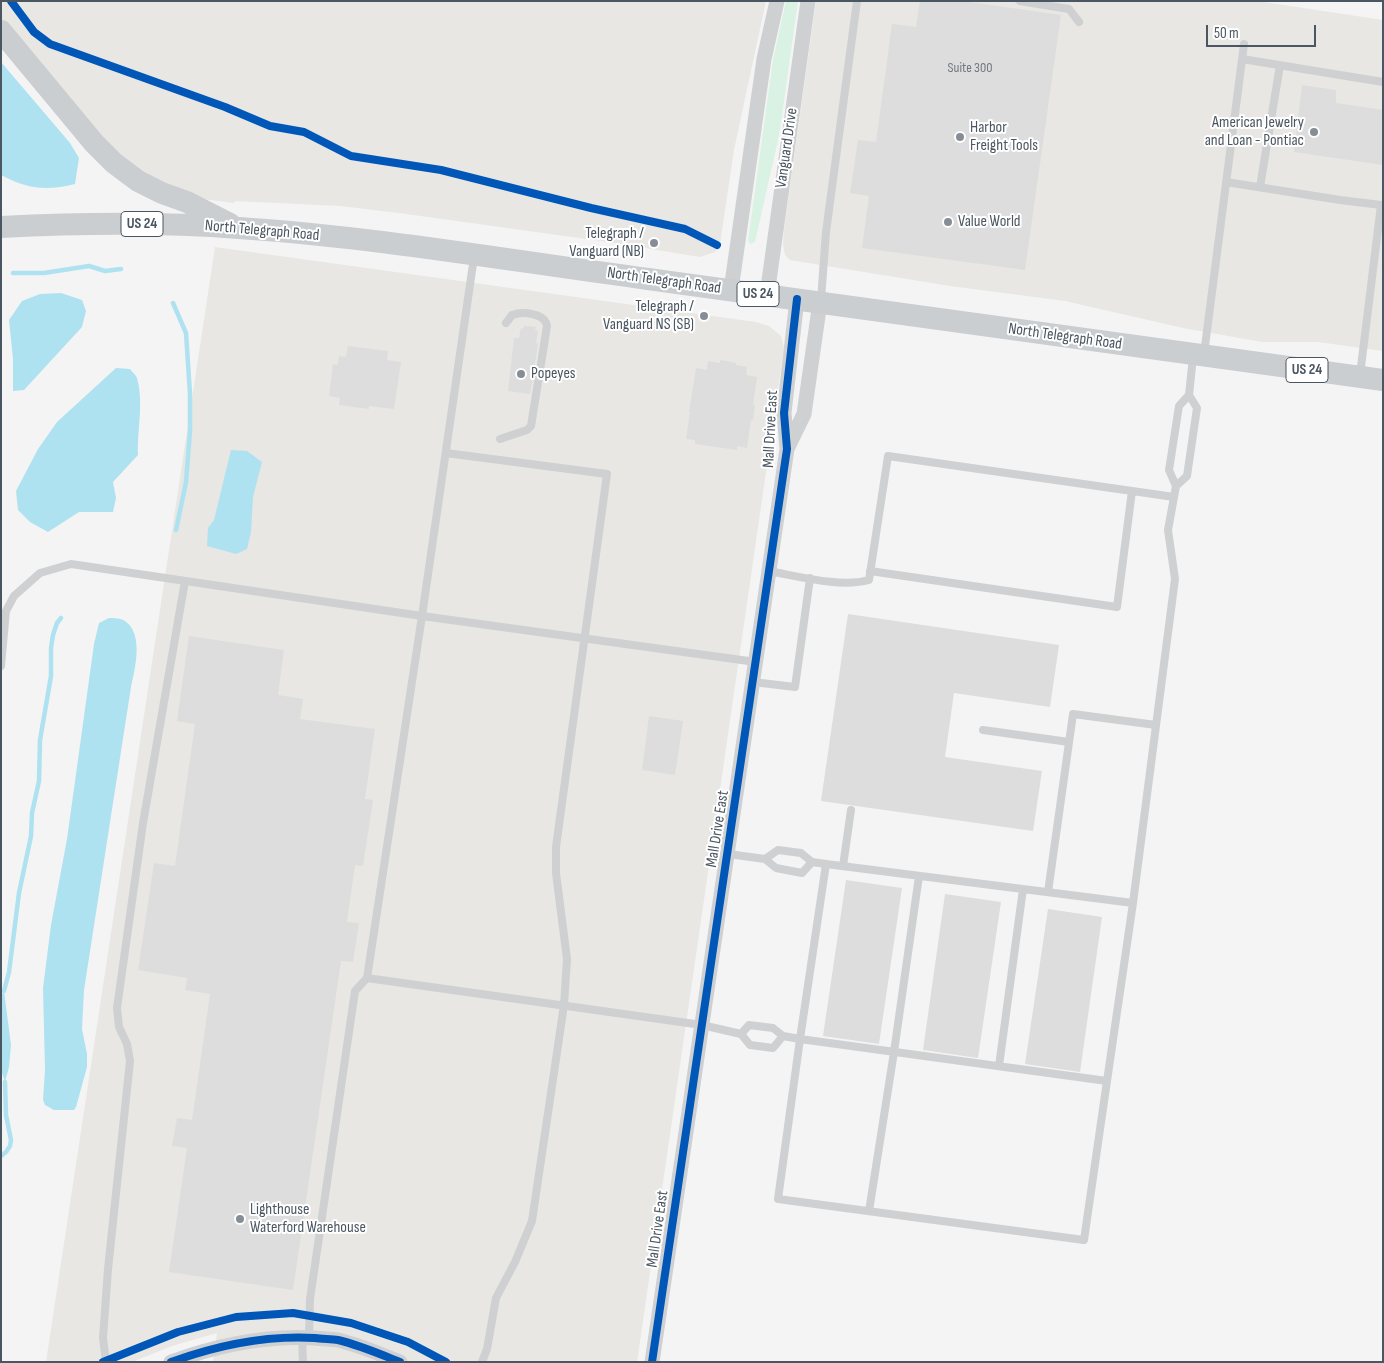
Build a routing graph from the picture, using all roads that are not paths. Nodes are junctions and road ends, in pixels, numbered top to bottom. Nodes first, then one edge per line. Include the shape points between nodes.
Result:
1 (777, 1) edge
2 (808, 1) edge
3 (857, 1) edge
4 (1020, 1) edge
5 (1079, 22) dead end
6 (1, 31) edge
7 (1244, 44) dead end
8 (1242, 59) junction
9 (1280, 65) junction
10 (1383, 82) edge
11 (1226, 182) junction
12 (1260, 187) junction
13 (1382, 205) edge
14 (1, 227) edge
15 (238, 227) junction
16 (474, 255) junction
17 (731, 290) junction
18 (767, 295) junction
19 (797, 299) junction
20 (820, 302) junction
21 (506, 323) dead end
22 (1199, 355) junction
23 (1360, 377) junction
24 (1383, 380) edge
25 (1189, 395) junction
26 (500, 439) dead end
27 (787, 449) junction
28 (446, 453) junction
29 (1176, 486) junction
30 (1132, 491) junction
31 (1174, 497) junction
32 (768, 571) junction
33 (870, 571) junction
34 (810, 578) junction
35 (185, 581) junction
36 (422, 616) junction
37 (585, 638) junction
38 (756, 662) junction
39 (1, 666) edge
40 (753, 682) junction
41 (1156, 725) junction
42 (983, 730) dead end
43 (1069, 742) junction
44 (850, 810) dead end
45 (728, 854) junction
46 (765, 859) junction
47 (812, 862) junction
48 (826, 864) junction
49 (843, 866) junction
50 (919, 876) junction
51 (1023, 889) junction
52 (1048, 892) junction
53 (1133, 903) junction
54 (367, 978) junction
55 (564, 1005) junction
56 (702, 1025) junction
57 (741, 1034) junction
58 (783, 1036) junction
59 (800, 1039) junction
60 (894, 1052) junction
61 (999, 1066) junction
62 (1107, 1081) junction
63 (869, 1211) junction
64 (305, 1338) junction
65 (106, 1362) edge
66 (171, 1362) edge
67 (303, 1362) edge
68 (400, 1362) edge
69 (482, 1362) edge
70 (652, 1362) edge

1 - 17 street via 764,59
2 - 18 street, Vanguard Drive
3 - 20 lane via 826,232
4 - 5 lane via 1069,9
6 - 15 main road via 114,163 162,193
7 - 8 lane
8 - 9 lane
8 - 11 lane
9 - 10 lane
9 - 12 lane
11 - 12 lane
11 - 22 lane
12 - 13 lane
13 - 23 lane
14 - 15 main road, North Telegraph Road / US 24 via 118,224
15 - 16 main road, North Telegraph Road / US 24
16 - 17 main road, North Telegraph Road / US 24
16 - 28 lane
17 - 18 main road, North Telegraph Road / US 24
18 - 19 main road, North Telegraph Road / US 24
19 - 20 main road, North Telegraph Road / US 24
19 - 27 street, Mall Drive East via 784,413
20 - 22 main road, North Telegraph Road / US 24
20 - 27 street, Mall Drive East via 804,414
21 - 26 lane via 512,315 521,313 543,318 547,326 531,426
22 - 23 main road, North Telegraph Road / US 24
22 - 25 lane
23 - 24 main road, North Telegraph Road / US 24
25 - 29 lane via 1179,406 1169,470
25 - 29 lane via 1197,408 1187,476
27 - 32 street, Mall Drive East
28 - 36 lane
28 - 37 lane via 607,474
29 - 31 lane
30 - 31 lane
30 - 33 lane via 888,456
30 - 33 lane via 1117,607
31 - 41 lane via 1168,530 1175,578
32 - 34 lane
32 - 38 street, Mall Drive East
33 - 34 lane via 869,580 856,583
34 - 40 lane via 795,687
35 - 36 lane
35 - 39 lane via 72,564 40,573 14,596 6,611
35 - 65 lane via 143,823 117,1008 119,1027 130,1060 108,1269 103,1338
36 - 37 lane
36 - 54 lane
37 - 38 lane
37 - 55 lane via 556,847 556,873 567,960
38 - 40 street, Mall Drive East
40 - 45 street, Mall Drive East
41 - 43 lane via 1074,714
41 - 53 lane
42 - 43 lane
43 - 52 lane
44 - 49 lane
45 - 46 lane
45 - 56 street, Mall Drive East
46 - 47 lane via 778,850 802,853
46 - 47 lane via 776,868 802,873
47 - 48 lane
48 - 49 lane
48 - 59 lane
49 - 50 lane
50 - 51 lane
50 - 60 lane
51 - 52 lane
51 - 61 lane
52 - 53 lane
53 - 62 lane
54 - 55 lane
54 - 64 lane via 355,991
55 - 56 lane
55 - 69 lane via 532,1221 496,1298
56 - 57 lane
56 - 70 street, Mall Drive East
57 - 58 lane via 749,1025 773,1028
57 - 58 lane via 750,1045 773,1048
58 - 59 lane
59 - 60 lane
59 - 63 lane via 778,1199
60 - 61 lane
60 - 63 lane
61 - 62 lane
62 - 63 lane via 1084,1240
64 - 66 street via 240,1342
64 - 67 lane
64 - 68 street via 336,1340

